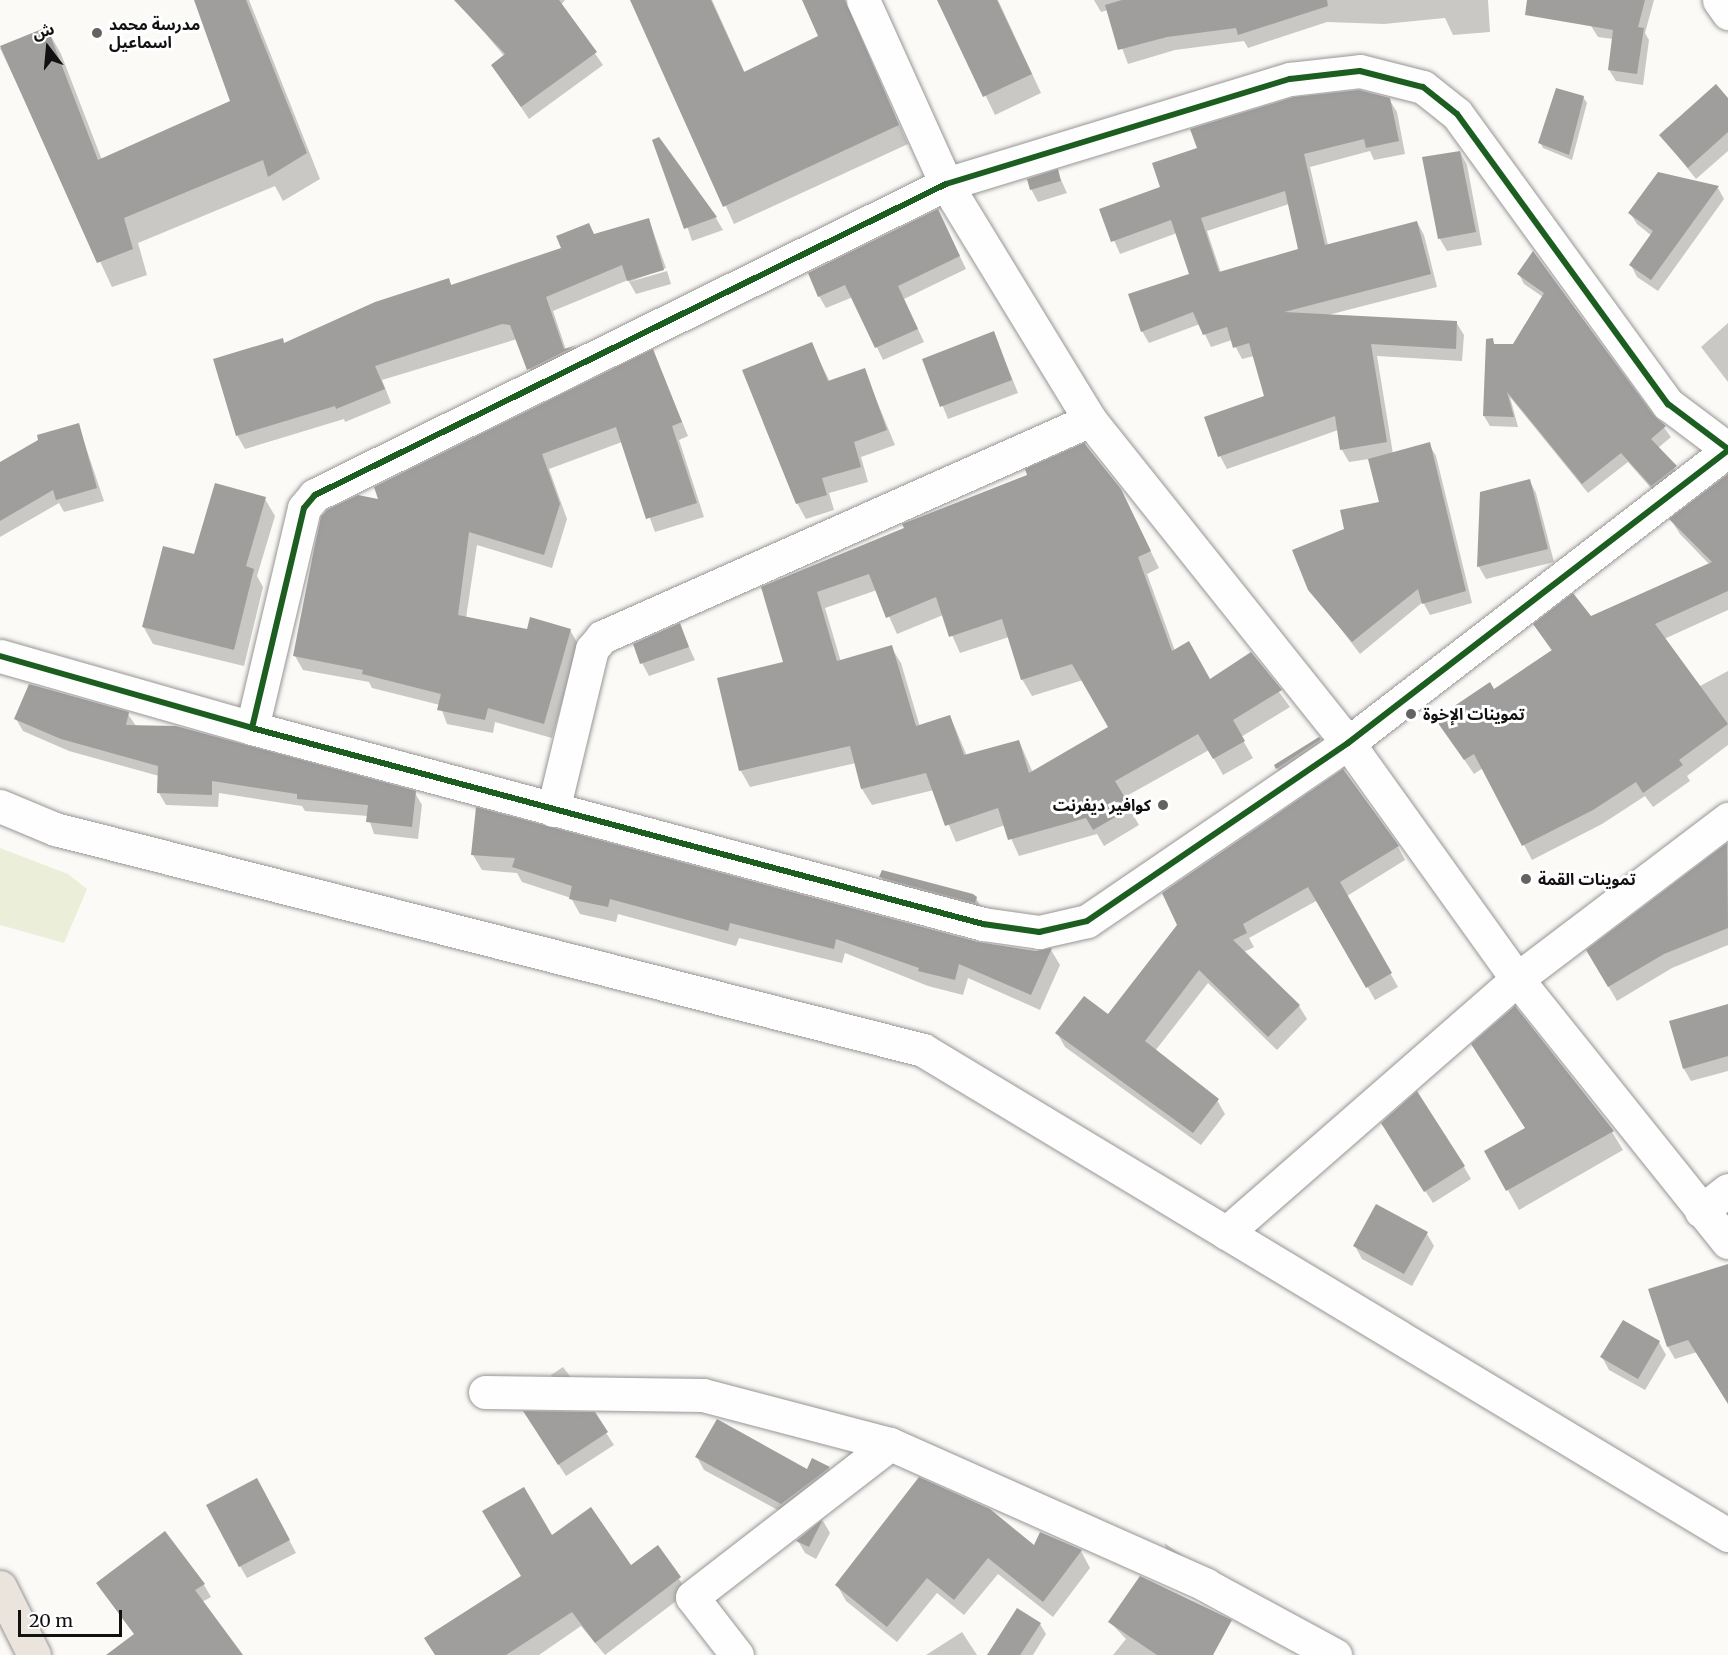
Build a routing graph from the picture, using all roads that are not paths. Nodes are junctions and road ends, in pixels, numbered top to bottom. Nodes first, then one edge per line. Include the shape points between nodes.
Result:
1 (863, 0) edge
2 (1719, 0) edge
3 (1728, 13) edge
4 (946, 184) junction
5 (1090, 420) junction
6 (1728, 449) edge
7 (0, 656) edge
8 (252, 728) junction
9 (1348, 743) junction
10 (0, 806) edge
11 (553, 810) junction
12 (1728, 819) edge
13 (1517, 979) junction
14 (1728, 1190) edge
15 (1701, 1211) junction
16 (1226, 1233) junction
17 (1728, 1242) edge
18 (485, 1392) dead end
19 (890, 1444) junction
20 (1728, 1535) edge
21 (0, 1587) edge
22 (34, 1655) edge
23 (737, 1655) edge
24 (1335, 1655) edge

1 - 4 street
2 - 3 street
4 - 5 street
4 - 6 street via 1290,79 1360,71 1423,87 1457,114 1668,404
4 - 8 street via 315,495 304,508
5 - 9 street
5 - 11 street via 602,637 592,648
6 - 9 street
7 - 8 street
8 - 11 street
9 - 11 street via 1087,921 1039,932 983,924
9 - 13 street
10 - 16 street via 55,829 922,1050
12 - 13 street
13 - 15 street
13 - 16 street
14 - 15 street
15 - 17 street
16 - 20 street
18 - 19 street via 703,1395
19 - 23 street via 692,1597
19 - 24 street via 1206,1585
21 - 22 main road

